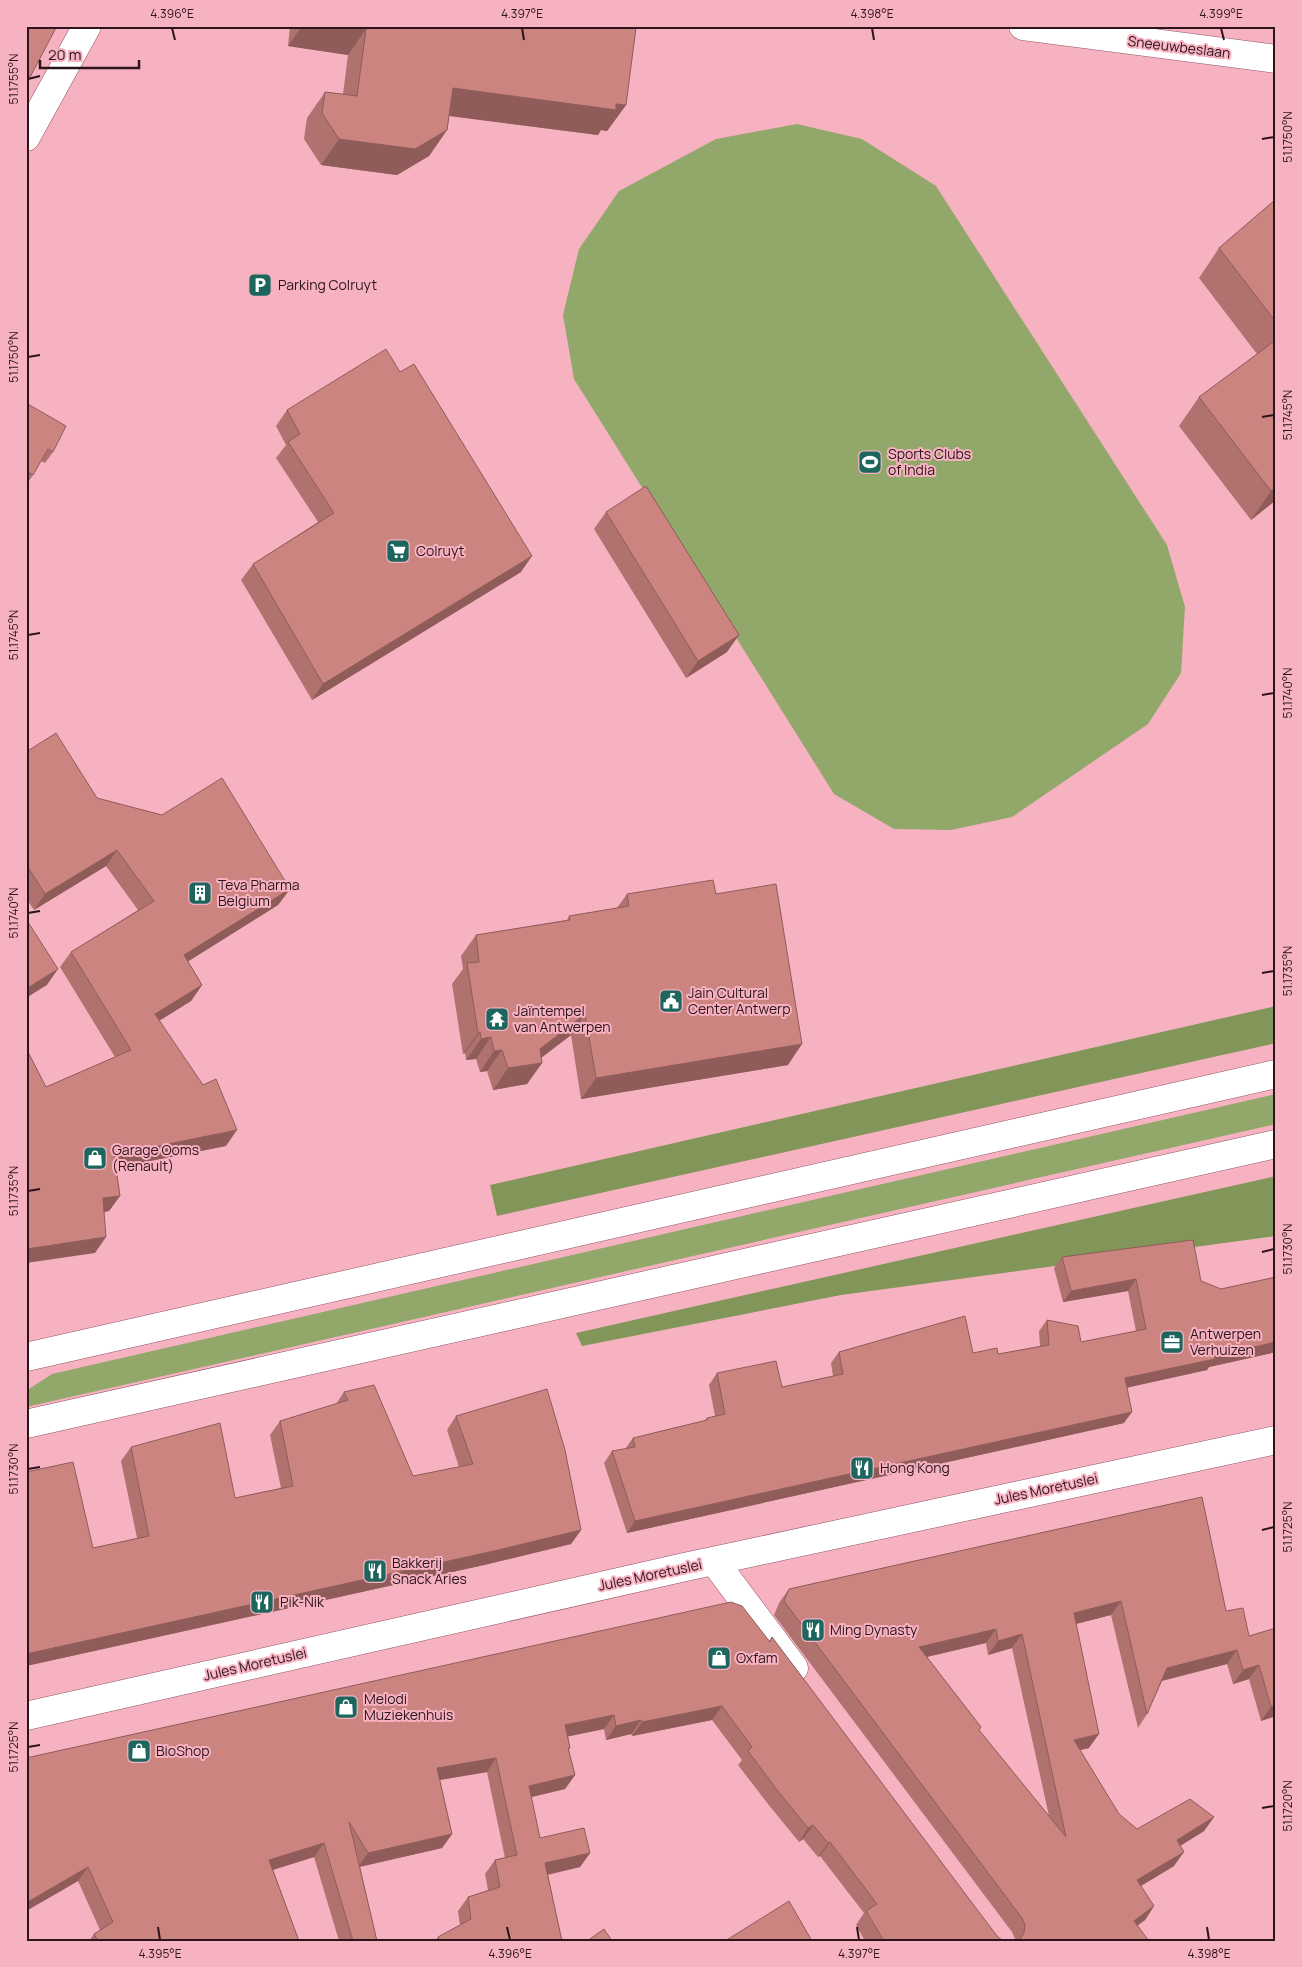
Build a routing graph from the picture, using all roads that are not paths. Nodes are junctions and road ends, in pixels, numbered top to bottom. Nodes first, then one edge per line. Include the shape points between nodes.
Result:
1 (87, 26) edge
2 (1023, 26) edge
3 (1276, 59) edge
4 (26, 137) edge
5 (1276, 1074) edge
6 (1276, 1144) edge
7 (26, 1357) edge
8 (26, 1424) edge
9 (1276, 1440) edge
10 (714, 1561) junction
11 (809, 1688) edge
12 (26, 1716) edge

1 - 4 main road
2 - 3 main road, Sneeuwbeslaan
5 - 7 main road
6 - 8 main road
9 - 10 main road, Jules Moretuslei
10 - 11 main road
10 - 12 main road, Jules Moretuslei

